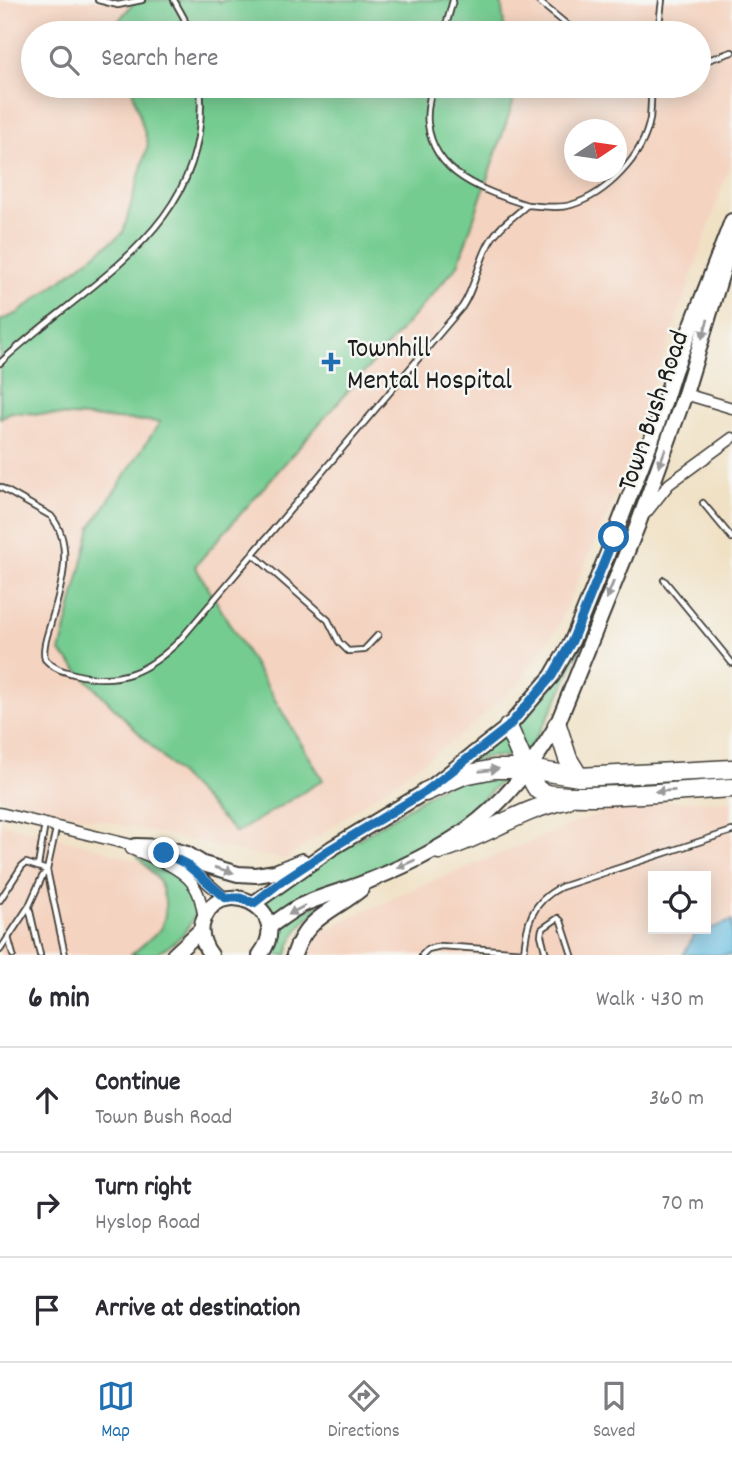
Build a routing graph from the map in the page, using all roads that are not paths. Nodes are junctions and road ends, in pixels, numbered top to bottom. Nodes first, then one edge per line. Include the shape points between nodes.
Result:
1 (98, 0) edge
2 (142, 0) edge
3 (174, 0) edge
4 (453, 0) edge
5 (537, 0) edge
6 (662, 0) edge
7 (185, 21) edge
8 (447, 21) edge
9 (562, 21) edge
10 (659, 21) edge
11 (732, 52) edge
12 (711, 59) edge
13 (200, 98) edge
14 (430, 98) edge
15 (651, 98) edge
16 (527, 205) junction
17 (732, 221) edge
18 (732, 240) edge
19 (0, 363) edge
20 (674, 371) junction
21 (685, 394) junction
22 (732, 408) edge
23 (657, 425) junction
24 (732, 438) edge
25 (0, 486) edge
26 (703, 503) dead end
27 (636, 527) junction
28 (732, 538) edge
29 (254, 555) junction
30 (664, 579) dead end
31 (378, 635) dead end
32 (732, 663) edge
33 (557, 725) junction
34 (508, 727) junction
35 (528, 769) junction
36 (732, 769) edge
37 (579, 777) junction
38 (732, 788) edge
39 (425, 792) junction
40 (597, 795) junction
41 (0, 813) edge
42 (45, 824) junction
43 (57, 827) junction
44 (732, 831) edge
45 (111, 841) junction
46 (136, 846) junction
47 (332, 848) junction
48 (439, 850) junction
49 (38, 866) junction
50 (47, 870) junction
51 (42, 877) junction
52 (373, 880) junction
53 (226, 898) junction
54 (0, 900) edge
55 (254, 903) junction
56 (29, 906) junction
57 (203, 924) junction
58 (269, 927) junction
59 (8, 937) junction
60 (0, 950) edge
61 (264, 953) edge
62 (524, 953) edge
63 (13, 955) edge
64 (40, 955) edge
65 (65, 955) edge
66 (174, 955) edge
67 (211, 955) edge
68 (294, 955) edge
69 (422, 955) edge
70 (546, 955) edge
71 (572, 955) edge

1 - 2 lane via 118,5
3 - 7 lane
4 - 8 lane
5 - 9 lane
6 - 10 lane
11 - 12 lane
13 - 19 lane via 199,131 190,172 157,228
14 - 16 lane via 428,125 449,168 482,189
15 - 16 lane via 643,139 606,188 571,205
16 - 29 lane via 492,238 462,307
17 - 20 street, Town Bush Road
18 -> 21 street, Town Bush Road
20 - 21 street
20 - 23 street, Town Bush Road
21 - 22 street
21 - 23 street via 671,402
21 -> 27 street, Town Bush Road
23 - 34 street, Town Bush Road via 572,641 552,676
24 - 27 street via 668,484
25 - 29 lane via 51,516 64,541 56,607 43,651 57,670 105,679 149,667 180,640
26 - 28 lane
27 -> 33 street, Town Bush Road
29 - 31 lane via 328,620 348,651 364,650
30 - 32 lane
33 - 35 street, Town Bush Road
33 - 37 highway
34 - 35 highway
34 - 39 street, Town Bush Road
35 - 37 highway
39 -> 35 highway via 474,772
35 - 40 highway via 532,782 544,793
35 - 48 street, Town Bush Road via 475,825
36 - 37 highway
38 -> 40 highway
39 - 47 street, Town Bush Road
40 - 48 highway via 541,806
41 - 42 street
42 - 43 street
42 - 49 lane
43 - 45 street
43 - 50 lane
44 - 62 lane via 546,895 529,922
45 - 46 street
45 - 57 street via 182,874 197,888
46 -> 47 street via 163,847 221,870 256,875 275,872
46 - 53 street via 186,864
47 - 55 street, Town Bush Road
48 -> 52 street, Town Bush Road
49 - 50 lane
49 - 51 lane
49 - 54 lane via 22,866
50 - 51 lane
50 - 65 lane
51 - 56 lane
52 -> 58 street, Town Bush Road via 300,906
52 - 68 street via 315,919
53 - 55 street
53 - 57 street via 213,906
55 - 58 street
56 - 59 lane
56 - 64 lane
57 - 66 street
57 - 67 street via 205,947
58 - 61 street
59 - 60 lane
59 - 63 lane
62 - 69 lane via 441,946
70 - 71 lane via 542,929 558,918

